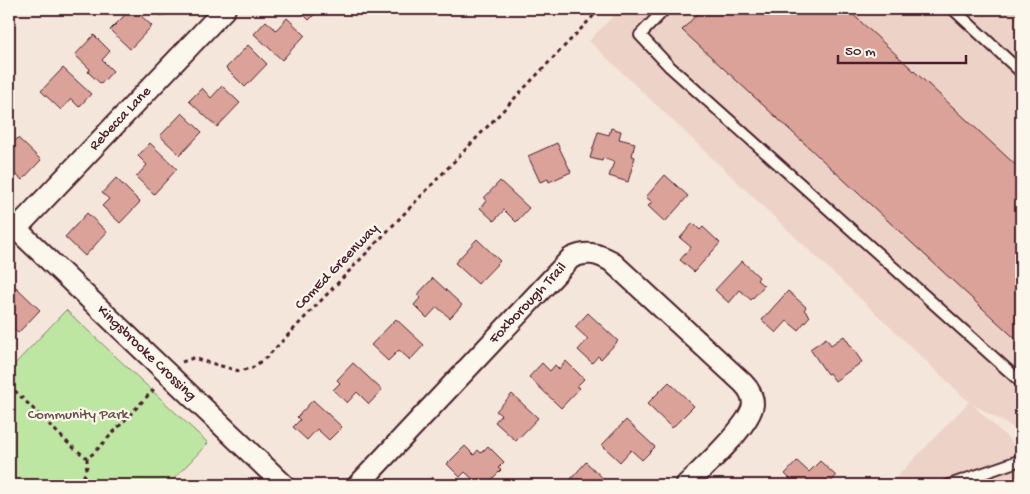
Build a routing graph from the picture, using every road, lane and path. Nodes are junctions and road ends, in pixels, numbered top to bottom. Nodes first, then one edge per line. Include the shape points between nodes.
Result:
1 (225, 9) edge
2 (600, 9) edge
3 (664, 9) edge
4 (953, 9) edge
5 (1021, 72) edge
6 (12, 225) edge
7 (168, 374) junction
8 (1021, 382) edge
9 (9, 385) edge
10 (87, 458) junction
11 (1021, 460) edge
12 (968, 482) edge
13 (82, 485) edge
14 (284, 485) edge
15 (358, 485) edge
16 (686, 485) edge
17 (949, 485) edge

1 - 6 street, Rebecca Lane
2 - 7 path, ComEd Greenway via 267,357 252,368 239,371 193,358 183,361
3 - 8 lane via 640,35 669,66
4 - 5 lane
6 - 7 street, Kingsbrooke Crossing
7 - 10 path, ComEd Greenway
7 - 14 street, Kingsbrooke Crossing
9 - 10 path
10 - 13 path
11 - 12 lane
12 - 17 lane
15 - 16 street, Foxborough Trail via 571,258 590,253 611,261 751,393 753,403 742,426

